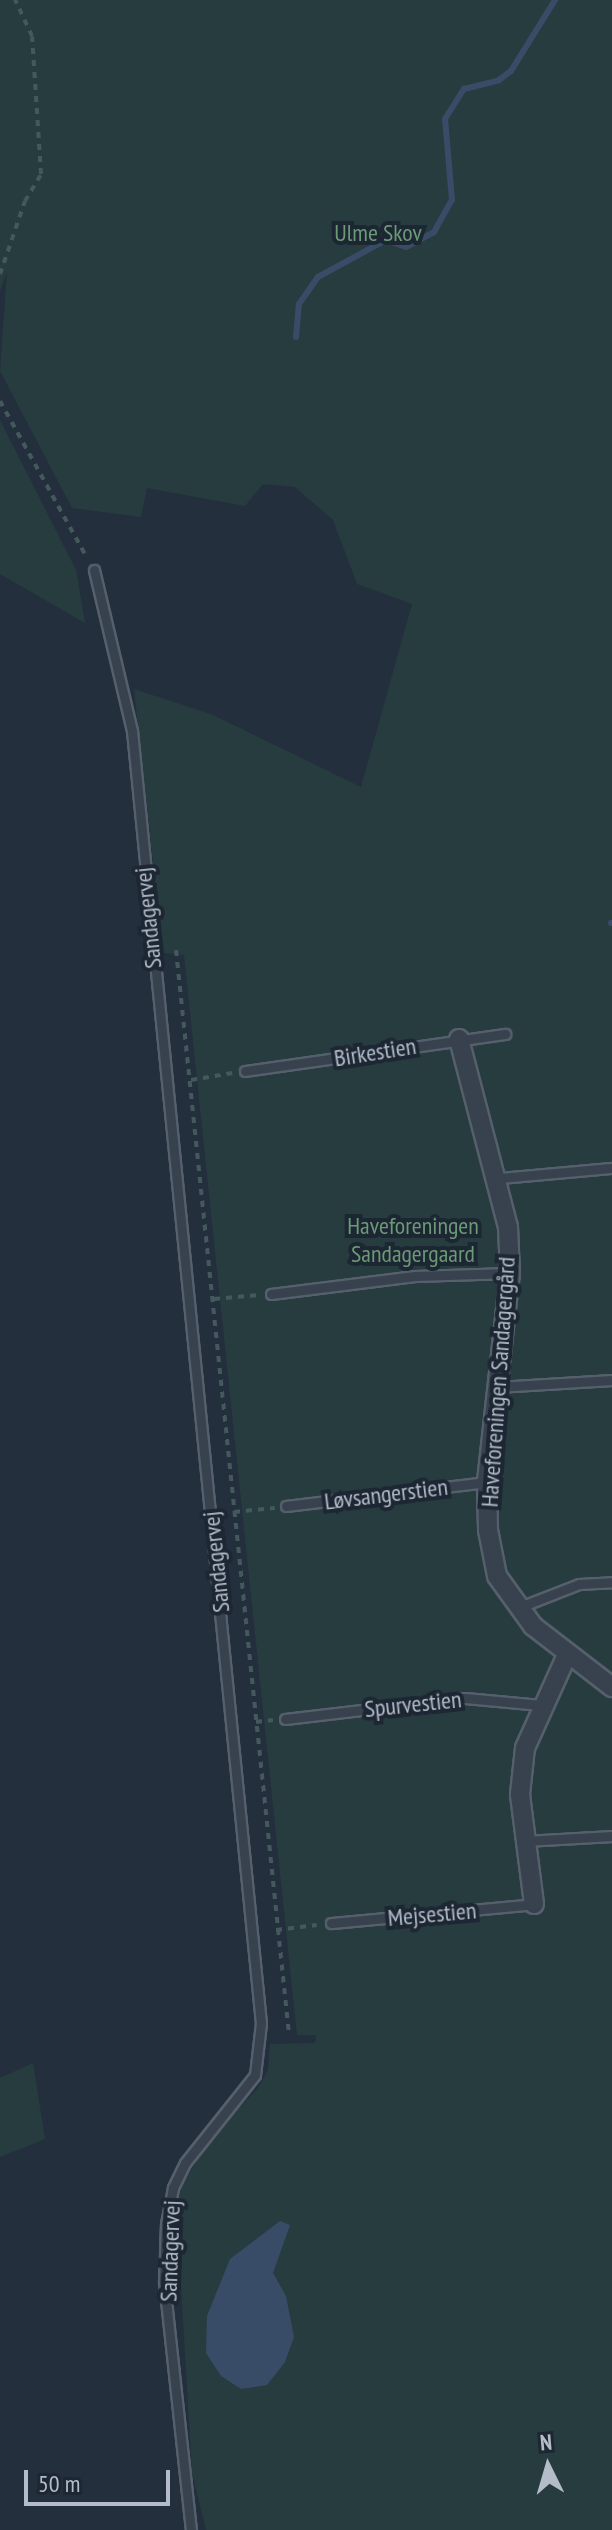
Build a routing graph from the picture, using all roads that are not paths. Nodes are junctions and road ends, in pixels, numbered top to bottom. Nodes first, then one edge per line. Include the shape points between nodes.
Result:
1 (94, 570) road end
2 (505, 1034) dead end
3 (459, 1039) junction
4 (245, 1071) road end
5 (612, 1168) edge
6 (499, 1178) junction
7 (510, 1273) junction
8 (271, 1294) road end
9 (612, 1380) edge
10 (497, 1387) junction
11 (487, 1482) junction
12 (286, 1506) road end
13 (612, 1582) edge
14 (517, 1608) junction
15 (567, 1655) junction
16 (612, 1687) edge
17 (541, 1705) junction
18 (285, 1719) dead end
19 (612, 1836) edge
20 (525, 1841) junction
21 (534, 1904) joint
22 (331, 1923) road end
23 (191, 2530) edge

1 - 23 lane, Sandagervej via 132,731 261,2023 255,2075 185,2163 166,2223 164,2282
2 - 3 lane, Birkestien
3 - 4 lane, Birkestien
3 - 6 street, Haveforeningen Sandagergård via 464,1075
5 - 6 lane
6 - 7 street, Haveforeningen Sandagergård
7 - 8 lane via 415,1276
7 - 10 street, Haveforeningen Sandagergård
9 - 10 lane
10 - 11 street, Haveforeningen Sandagergård
11 - 12 lane, Løvsangerstien
11 - 14 street, Haveforeningen Sandagergård via 488,1530 497,1576
13 - 14 lane via 579,1584
14 - 15 street, Haveforeningen Sandagergård
15 - 16 street, Haveforeningen Sandagergård
15 - 17 street
17 - 18 lane, Spurvestien via 465,1698
17 - 20 street via 525,1748 520,1794
19 - 20 lane
20 - 21 street
21 - 22 lane, Mejsestien

